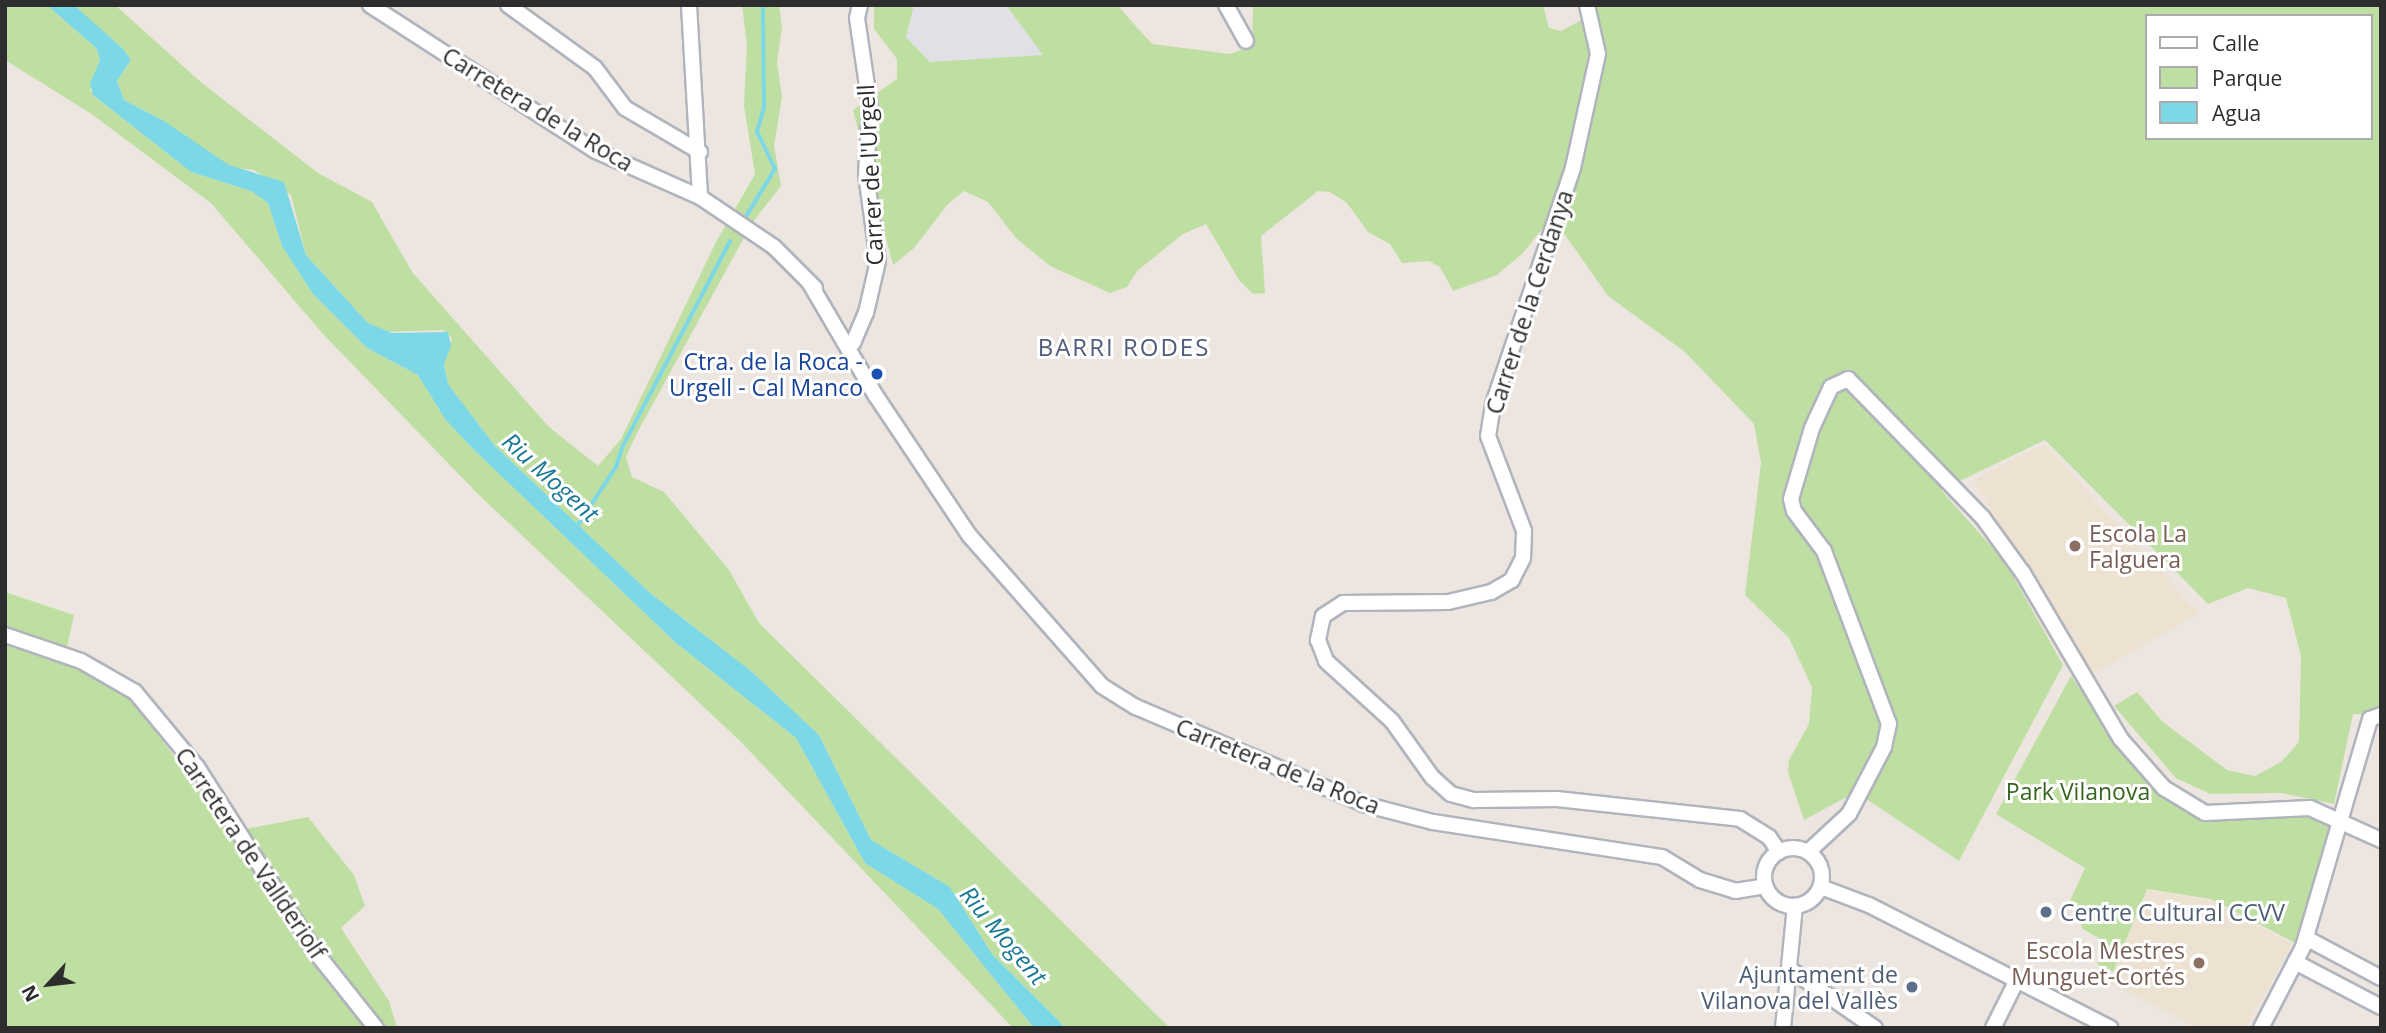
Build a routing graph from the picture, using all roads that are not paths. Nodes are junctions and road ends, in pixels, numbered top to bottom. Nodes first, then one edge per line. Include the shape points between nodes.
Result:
1 (370, 5) edge
2 (508, 5) edge
3 (689, 5) edge
4 (860, 5) edge
5 (1226, 5) edge
6 (1587, 5) edge
7 (1245, 41) dead end
8 (700, 152) junction
9 (700, 197) junction
10 (809, 282) junction
11 (853, 342) junction
12 (908, 440) junction
13 (5, 635) edge
14 (2375, 717) edge
15 (2343, 821) junction
16 (2381, 840) edge
17 (1779, 852) junction
18 (1808, 852) junction
19 (1766, 886) junction
20 (1821, 887) junction
21 (1796, 906) junction
22 (2306, 938) junction
23 (2295, 962) junction
24 (1791, 970) junction
25 (2381, 978) edge
26 (2017, 982) junction
27 (2381, 1007) edge
28 (376, 1028) edge
29 (1783, 1028) edge
30 (1875, 1028) edge
31 (1993, 1028) edge
32 (2110, 1028) edge
33 (2261, 1028) edge

1 - 9 street, Carretera de la Roca via 596,151
2 - 8 street via 595,68 625,108
3 - 8 street
4 - 11 street, Carrer de l'Urgell via 857,18 870,106 866,175 878,261 866,313
5 - 7 street
6 - 17 street, Carrer de la Cerdanya via 1598,54 1573,168 1493,405 1488,436 1524,531 1523,558 1512,580 1491,592 1448,602 1343,603 1323,616 1318,640 1326,661 1392,721 1451,794 1474,800 1557,799 1740,819 1769,837
8 - 9 street
9 - 10 street, Carretera de la Roca via 774,247
10 - 11 street, Carretera de la Roca via 824,296
10 - 12 street, Carretera de la Roca via 876,396
11 - 12 street, Carretera de la Roca
12 - 19 street, Carretera de la Roca via 969,535 1102,686 1136,707 1363,804 1433,822 1662,858 1700,880 1735,891
13 - 28 street, Carretera de Vallderiolf via 81,661 135,692 197,767 314,950
14 - 15 street
15 - 16 street
15 - 18 street via 2310,808 2205,813 2164,788 2120,738 2023,573 1983,518 1848,379 1831,387 1812,428 1790,499 1824,551 1889,724 1884,747 1849,814
15 - 22 street
17 - 18 street via 1797,848
17 - 19 street via 1766,867
18 - 20 street via 1820,867
19 - 21 street via 1778,902
20 - 21 street via 1813,898
20 - 26 street via 1869,905
21 - 24 street
22 - 23 street
22 - 25 street
23 - 27 street
23 - 33 street
24 - 29 street
24 - 30 street
26 - 31 street
26 - 32 street

